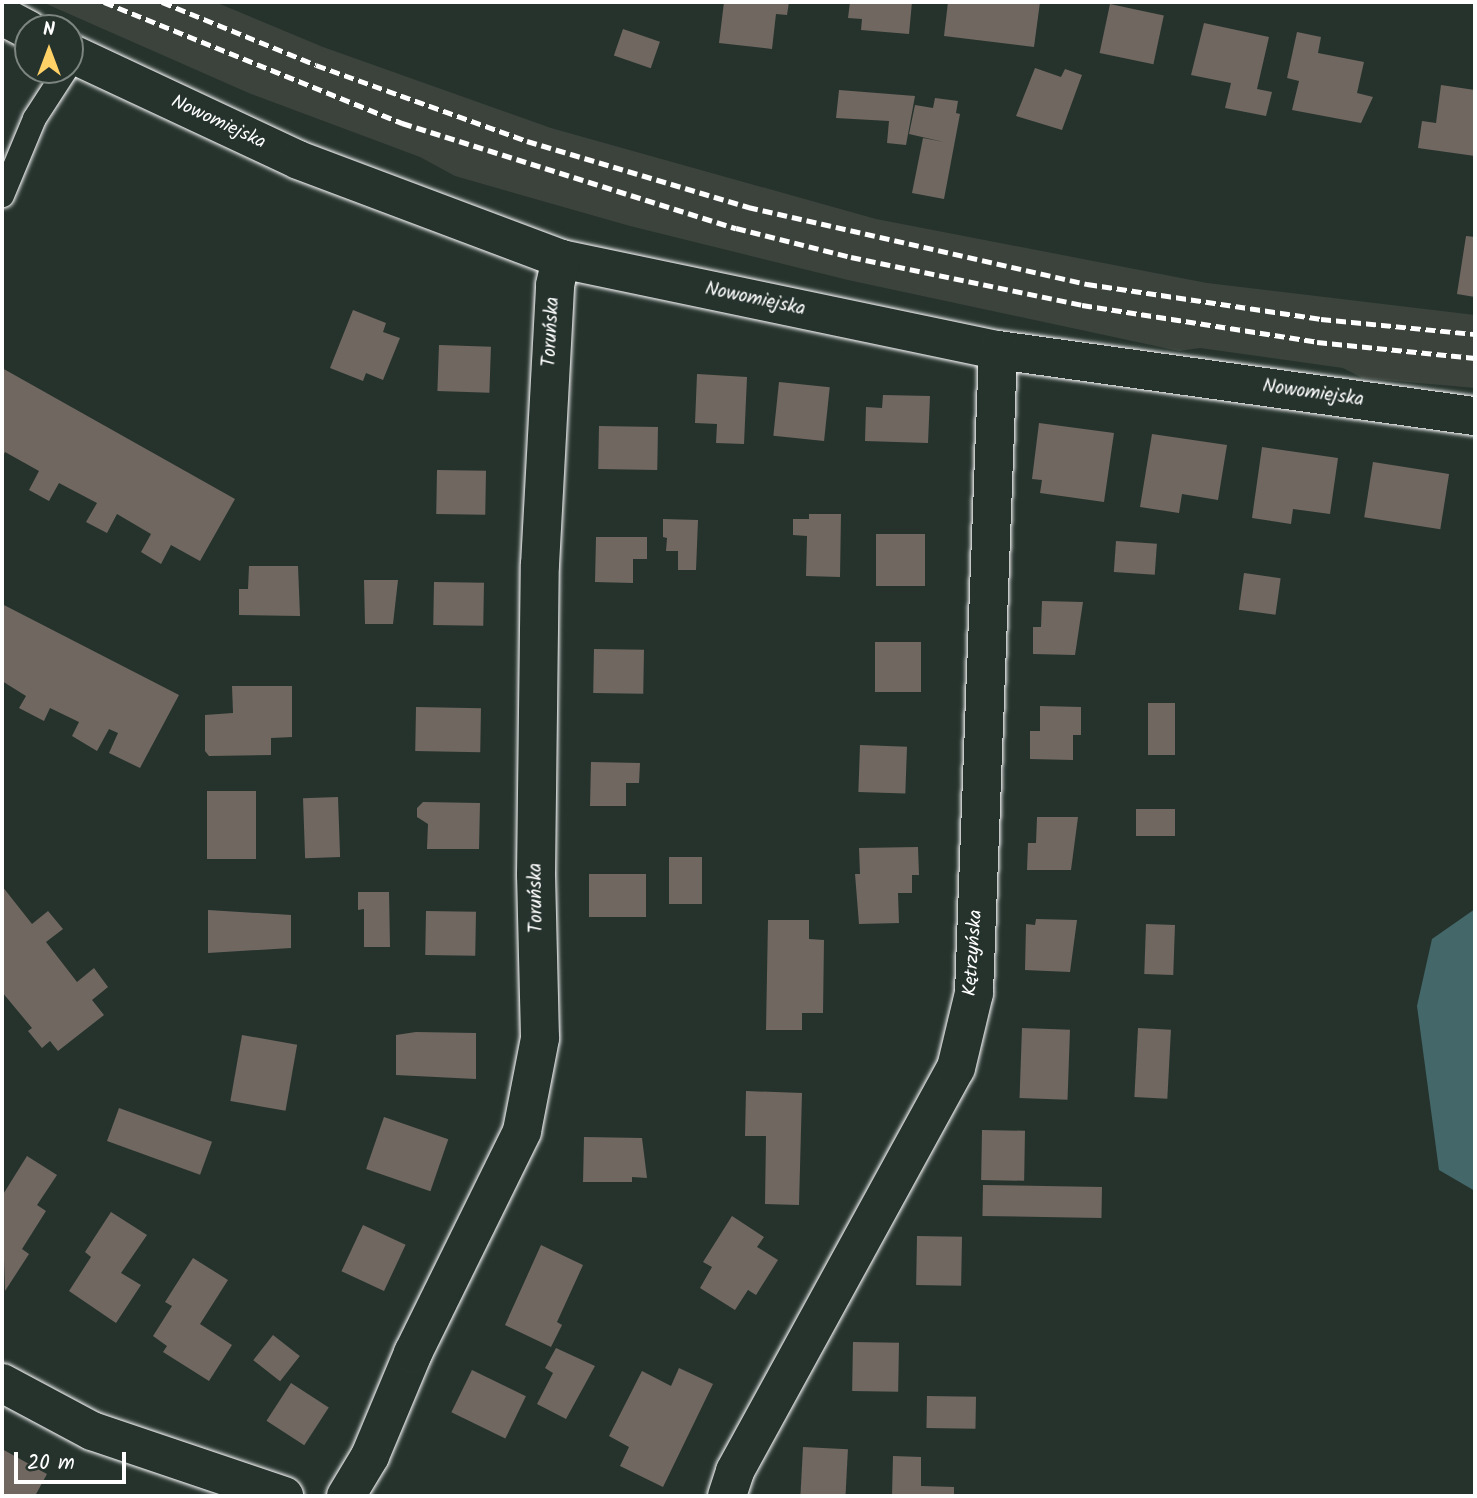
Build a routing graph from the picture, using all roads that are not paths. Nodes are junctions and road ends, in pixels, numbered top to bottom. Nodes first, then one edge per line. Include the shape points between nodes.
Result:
1 (84, 66) edge
2 (55, 84) edge
3 (2, 195) edge
4 (561, 259) junction
5 (998, 350) junction
6 (1475, 416) edge
7 (2, 1383) edge
8 (284, 1496) edge
9 (346, 1496) edge
10 (727, 1496) edge

1 - 4 street, Nowomiejska via 298,160
2 - 3 lane via 34,118
4 - 5 street, Nowomiejska
4 - 9 street, Toruńska via 555,285 540,565 536,875 540,1038 523,1131 413,1353 370,1456
5 - 6 street, Nowomiejska
5 - 10 street, Kętrzyńska via 974,993 956,1068 736,1471
7 - 8 street via 92,1431

